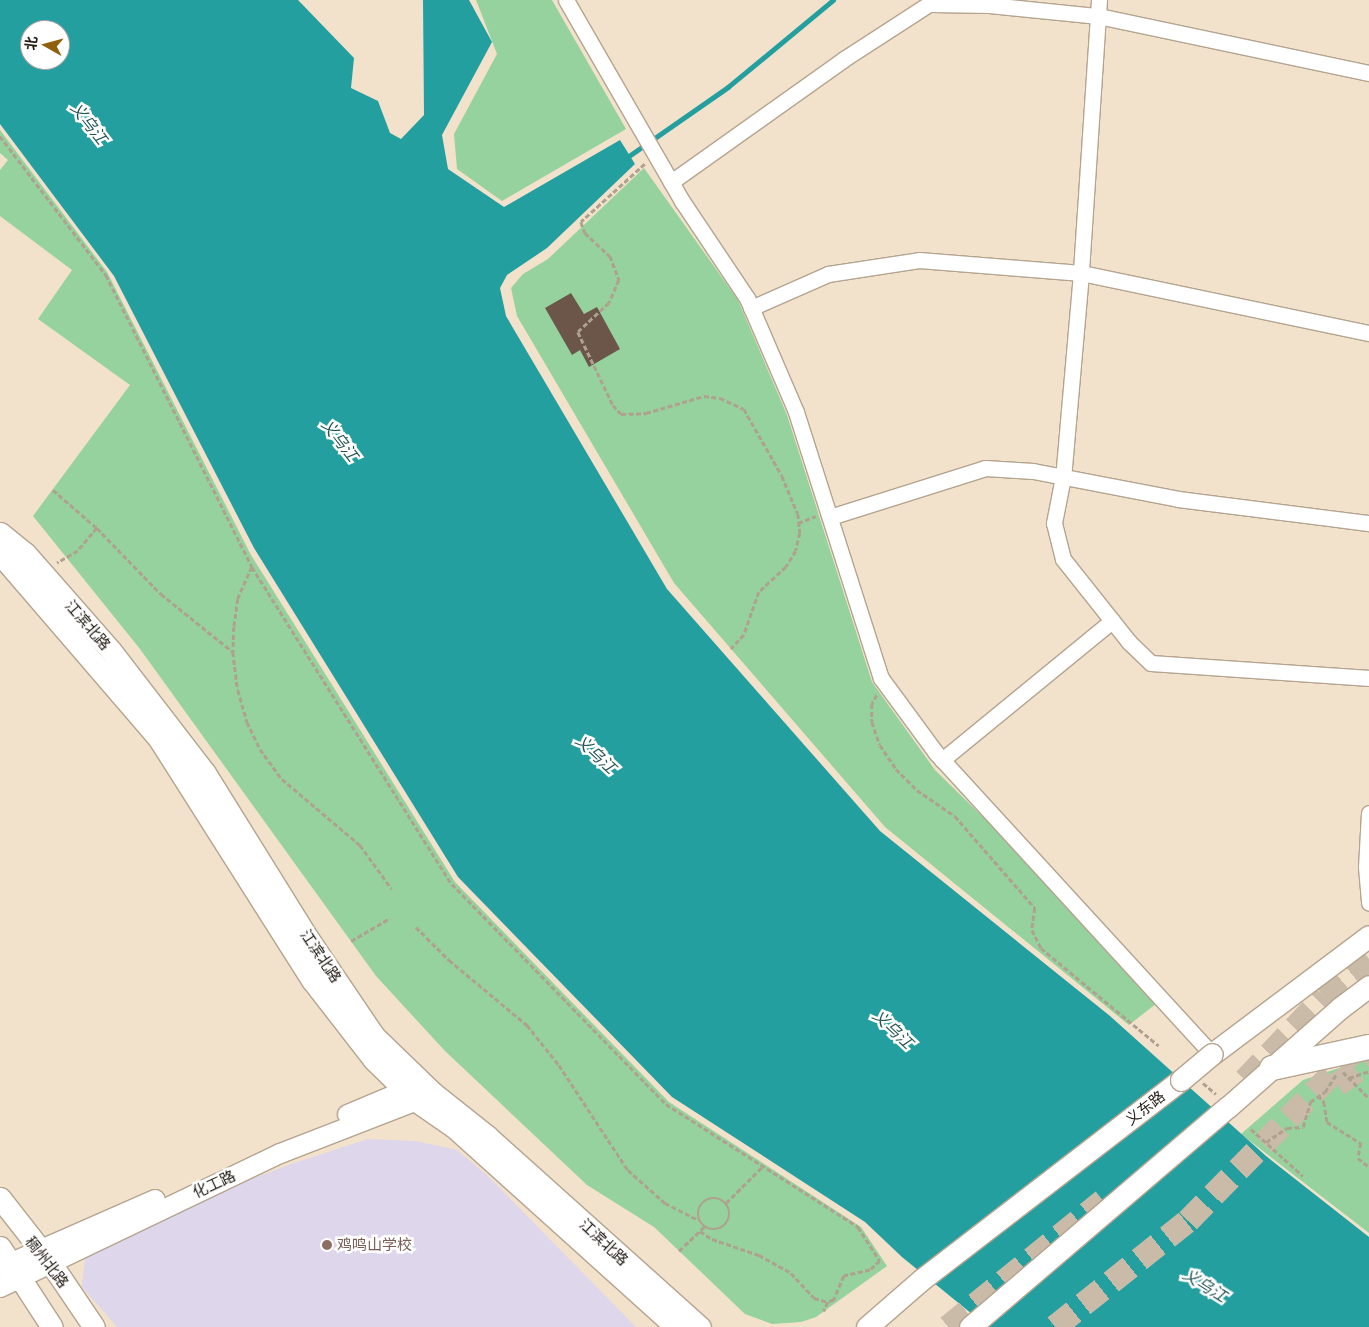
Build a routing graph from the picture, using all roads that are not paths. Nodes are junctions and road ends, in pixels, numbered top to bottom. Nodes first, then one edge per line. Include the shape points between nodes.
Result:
1 (566, 0) edge
2 (1099, 0) edge
3 (933, 2) edge
4 (1098, 16) junction
5 (1369, 73) edge
6 (671, 182) junction
7 (1081, 274) junction
8 (751, 308) junction
9 (1369, 333) edge
10 (1063, 477) junction
11 (830, 518) junction
12 (1369, 523) edge
13 (0, 533) edge
14 (0, 554) edge
15 (1112, 621) junction
16 (1369, 678) edge
17 (942, 760) junction
18 (1369, 813) edge
19 (1369, 903) edge
20 (1369, 936) edge
21 (1369, 986) edge
22 (1369, 1047) edge
23 (1212, 1054) junction
24 (1272, 1068) junction
25 (419, 1091) junction
26 (0, 1198) edge
27 (44, 1256) junction
28 (8, 1264) edge
29 (0, 1287) edge
30 (974, 1323) edge
31 (52, 1327) edge
32 (94, 1327) edge
33 (676, 1327) edge
34 (700, 1327) edge
35 (867, 1327) edge

1 - 6 street
2 - 4 street
3 - 4 street
3 - 6 street via 844,58
4 - 5 street
4 - 7 street
6 - 8 street
7 - 8 street via 919,260 828,274
7 - 9 street
7 - 10 street
8 - 11 street via 796,412
10 - 11 street via 985,468
10 - 12 street via 1178,499
10 - 15 street via 1054,523 1063,559
11 - 17 street via 881,678
13 - 25 main road, 江滨北路 via 40,570 111,651 205,774 307,937 374,1036
14 - 25 main road, 江滨北路 via 159,739 312,980 374,1060
15 - 16 street via 1151,662
15 - 17 street
17 - 23 street
18 - 19 street via 1366,867
20 - 23 main road, 义东路
21 - 24 main road
22 - 24 highway
23 - 35 main road, 义东路, bridge via 920,1280
24 - 30 main road via 1223,1101
25 - 27 street, 化工路
25 - 33 main road, 江滨北路 via 454,1127
25 - 34 main road, 江滨北路 via 487,1136
26 - 27 main road, 稠州北路
27 - 28 street, 化工路
27 - 32 main road, 稠州北路
28 - 29 street, 化工路
28 - 31 main road, 稠州北路

